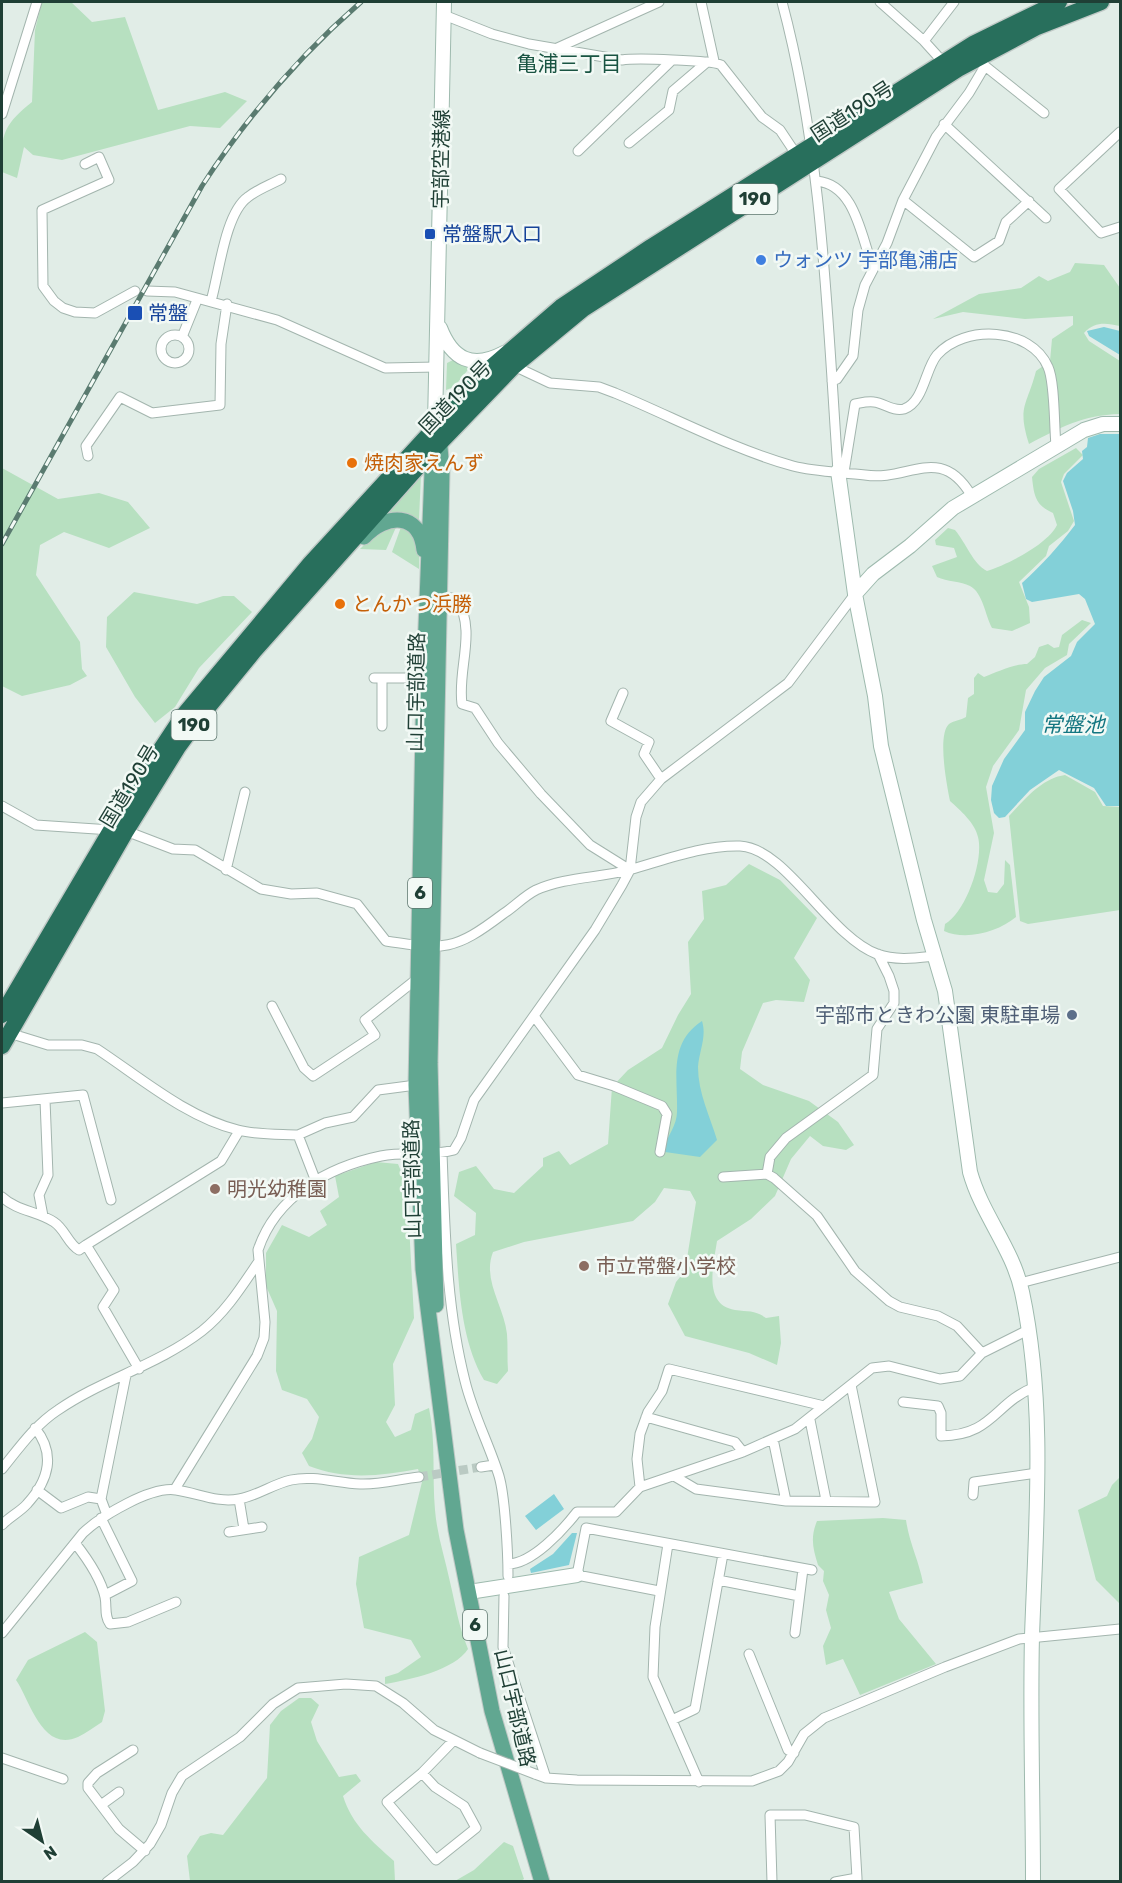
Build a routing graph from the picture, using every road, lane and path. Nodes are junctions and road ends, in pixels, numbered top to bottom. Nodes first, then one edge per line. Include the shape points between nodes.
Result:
1 (37, 2) edge
2 (659, 2) edge
3 (701, 2) edge
4 (782, 2) edge
5 (880, 2) edge
6 (954, 2) edge
7 (1059, 2) edge
8 (1101, 2) edge
9 (1040, 5) edge
10 (444, 8) edge
11 (924, 40) junction
12 (555, 48) junction
13 (671, 61) junction
14 (982, 61) junction
15 (711, 62) junction
16 (943, 62) junction
17 (1044, 113) dead end
18 (2, 114) edge
19 (944, 124) junction
20 (1120, 132) edge
21 (629, 143) dead end
22 (578, 151) dead end
23 (806, 157) junction
24 (85, 164) dead end
25 (281, 179) dead end
26 (817, 181) junction
27 (903, 200) junction
28 (1029, 201) junction
29 (1046, 218) dead end
30 (1120, 228) edge
31 (873, 267) junction
32 (135, 291) dead end
33 (147, 291) dead end
34 (197, 300) junction
35 (211, 301) junction
36 (227, 304) junction
37 (438, 323) junction
38 (182, 337) dead end
39 (510, 359) junction
40 (437, 367) junction
41 (832, 381) junction
42 (435, 424) junction
43 (1120, 424) edge
44 (1056, 445) junction
45 (436, 447) junction
46 (88, 456) dead end
47 (841, 472) junction
48 (970, 495) junction
49 (427, 580) junction
50 (310, 588) junction
51 (855, 594) junction
52 (439, 596) junction
53 (424, 678) junction
54 (623, 693) dead end
55 (382, 726) dead end
56 (661, 779) junction
57 (245, 792) dead end
58 (2, 806) edge
59 (118, 830) junction
60 (226, 870) junction
61 (630, 870) junction
62 (425, 947) junction
63 (878, 954) junction
64 (935, 956) junction
65 (418, 978) junction
66 (272, 1006) dead end
67 (2, 1015) edge
68 (534, 1016) junction
69 (5, 1039) edge
70 (416, 1085) junction
71 (45, 1100) junction
72 (2, 1103) edge
73 (238, 1131) junction
74 (298, 1135) junction
75 (660, 1152) dead end
76 (431, 1155) junction
77 (767, 1174) junction
78 (723, 1177) dead end
79 (315, 1179) junction
80 (2, 1197) edge
81 (111, 1200) dead end
82 (43, 1216) junction
83 (86, 1245) junction
84 (1120, 1257) edge
85 (259, 1261) junction
86 (1020, 1283) junction
87 (1028, 1330) junction
88 (982, 1353) junction
89 (139, 1369) junction
90 (126, 1375) junction
91 (850, 1385) junction
92 (1035, 1387) junction
93 (903, 1402) dead end
94 (824, 1406) junction
95 (646, 1417) junction
96 (810, 1420) junction
97 (36, 1428) junction
98 (773, 1439) junction
99 (743, 1452) junction
100 (494, 1465) junction
101 (481, 1467) tunnel mouth
102 (2, 1469) edge
103 (1037, 1473) junction
104 (674, 1476) junction
105 (419, 1477) tunnel mouth
106 (640, 1487) junction
107 (37, 1490) junction
108 (175, 1490) junction
109 (973, 1495) dead end
110 (101, 1499) junction
111 (238, 1499) junction
112 (826, 1500) junction
113 (786, 1501) junction
114 (104, 1516) junction
115 (2, 1525) edge
116 (262, 1527) dead end
117 (244, 1529) junction
118 (230, 1532) dead end
119 (75, 1543) junction
120 (668, 1544) junction
121 (723, 1554) junction
122 (508, 1564) junction
123 (577, 1575) junction
124 (508, 1576) dead end
125 (718, 1580) junction
126 (659, 1591) junction
127 (469, 1592) junction
128 (105, 1595) junction
129 (504, 1596) dead end
130 (799, 1596) junction
131 (176, 1602) dead end
132 (1120, 1629) edge
133 (2, 1633) edge
134 (795, 1633) dead end
135 (1032, 1639) junction
136 (748, 1654) dead end
137 (672, 1720) junction
138 (453, 1741) junction
139 (133, 1750) dead end
140 (794, 1753) junction
141 (2, 1758) edge
142 (422, 1773) junction
143 (546, 1778) junction
144 (63, 1779) dead end
145 (699, 1782) junction
146 (119, 1792) dead end
147 (101, 1805) junction
148 (145, 1851) junction
149 (857, 1880) edge
150 (107, 1881) edge
151 (542, 1881) edge
152 (772, 1881) edge
153 (835, 1881) edge
154 (1033, 1881) edge

1 - 18 street
2 - 12 street
3 - 15 street
4 - 23 street via 793,45
5 - 11 street
6 - 11 street
7 - 9 highway, 国道190号 / 190
8 - 14 highway, 国道190号 / 190 via 1037,27
9 - 16 highway, 国道190号 / 190
10 - 12 street via 492,34
10 - 37 street, 宇部空港線
11 - 16 street
12 - 13 street via 621,60
13 - 15 street
13 - 22 street
14 - 17 street
14 - 19 street via 969,93
14 - 23 highway, 国道190号 / 190
15 - 21 street via 677,85 669,110
15 - 23 street via 721,65 762,117
16 - 23 highway, 国道190号 / 190
19 - 27 street
19 - 28 street
20 - 30 street via 1059,189 1101,232
23 - 26 street
23 - 39 highway, 国道190号 / 190
24 - 32 street via 99,157 109,180 42,210 44,286 63,308 85,314 107,308
25 - 35 street via 246,198 237,210 230,223
26 - 31 street via 834,188 854,209
26 - 41 street
27 - 28 street via 974,256 999,241 1006,222
27 - 31 street
28 - 29 street
31 - 41 street via 858,310 853,356
33 - 34 street via 175,292
34 - 35 street
34 - 38 street
35 - 36 street
36 - 40 street via 278,320 385,368
36 - 46 street via 221,344 220,405 152,413 120,397 86,446
37 - 39 street via 451,350 467,360
37 - 40 street, 宇部空港線
39 - 42 highway, 国道190号 / 190
39 - 45 highway, 国道190号 / 190
39 - 47 street via 550,384 599,387 768,458
40 - 42 street, 宇部空港線
41 - 47 street
42 - 45 main road, 山口宇部道路 / 6
42 - 59 highway, 国道190号 / 190 via 207,684 161,747
43 - 44 street via 1094,426
44 - 47 street via 1049,368 1039,353 1026,340 988,334 968,336 939,353 913,404 903,410 876,402 855,404
44 - 48 street
45 - 49 main road, 山口宇部道路 / 6
45 - 50 highway, 国道190号 / 190
45 - 52 main road, 山口宇部道路 / 6 via 442,471
47 - 48 street via 879,477 932,466 957,478
47 - 51 street
48 - 51 street via 873,574
49 - 50 main road via 418,532 399,519 372,528 335,569
49 - 53 main road, 山口宇部道路 / 6
50 - 59 highway, 国道190号 / 190 via 200,717
51 - 56 street via 789,683
51 - 64 street via 881,746
52 - 61 street via 457,599 465,612 462,704 474,708 541,794 590,845
52 - 62 main road, 山口宇部道路 / 6
53 - 55 street via 378,679
53 - 62 main road, 山口宇部道路 / 6
54 - 56 street via 612,721 649,741 644,754
56 - 61 street via 640,802
57 - 60 street
58 - 59 street via 36,825
59 - 60 street via 173,849 195,850
59 - 67 highway, 国道190号 / 190
59 - 69 highway, 国道190号 / 190
60 - 62 street via 261,889 317,893 357,904 386,941
61 - 62 street via 534,891 463,942 441,948
61 - 63 street via 690,853 742,846 779,866 853,940
61 - 68 street via 596,930
62 - 65 main road, 山口宇部道路 / 6
62 - 76 main road, 山口宇部道路 / 6
63 - 64 street via 902,959
63 - 77 street via 892,983 894,1003 877,1029 873,1076 786,1138 770,1156
64 - 86 street via 950,1021 970,1172
65 - 66 street via 365,1020 375,1035 313,1076 304,1068
65 - 70 main road, 山口宇部道路 / 6
68 - 75 street via 578,1075 662,1106 667,1114
68 - 76 street via 474,1100 454,1150
69 - 73 street via 97,1049 186,1108
70 - 74 street via 378,1090 352,1117
70 - 76 main road, 山口宇部道路 / 6
71 - 72 street
71 - 81 street via 83,1095
71 - 82 street via 48,1175 39,1195
73 - 74 street
73 - 83 street via 221,1161
74 - 79 street
76 - 79 street via 381,1156
76 - 100 street via 446,1242 454,1329 465,1381
76 - 127 main road, 山口宇部道路 / 6 via 423,1269 450,1485
77 - 78 street
77 - 88 street via 817,1216 855,1271 889,1301 957,1326
79 - 85 street via 290,1200 262,1237
80 - 82 street via 16,1208
82 - 83 street via 56,1223 74,1247 80,1250
83 - 89 street via 114,1290 103,1307
84 - 86 street
85 - 89 street via 224,1311 203,1330
85 - 108 street via 264,1338
86 - 87 street
87 - 88 street
87 - 92 street
88 - 91 street via 960,1376 940,1379 882,1367 872,1368
89 - 90 street
90 - 97 street via 58,1409
90 - 110 street
91 - 94 street
91 - 112 street via 875,1502
92 - 93 street via 961,1436 941,1436 938,1407
92 - 103 street
94 - 95 street via 669,1369 662,1391
94 - 96 street
95 - 99 street via 735,1442
95 - 106 street via 637,1459
96 - 98 street
96 - 112 street
97 - 102 street
97 - 107 street via 49,1452
98 - 99 street
98 - 113 street
99 - 104 street
100 - 101 street
100 - 122 street via 500,1477
103 - 109 street via 974,1482
103 - 135 street
104 - 106 street
104 - 113 street via 696,1489
105 - 111 street via 361,1484 291,1480
106 - 122 street via 616,1512 577,1512 563,1530 526,1560
107 - 110 street via 61,1508 88,1497
107 - 115 street
108 - 111 street via 207,1498
108 - 114 street via 159,1490
110 - 114 street
111 - 117 street
112 - 113 street
114 - 119 street
114 - 128 street via 132,1581
116 - 117 street
117 - 118 street
119 - 128 street
119 - 133 street
120 - 121 street
120 - 123 street via 586,1528
120 - 126 street
121 - 125 street
121 - 130 street via 807,1569
122 - 124 street
123 - 126 street
123 - 127 street
125 - 130 street
125 - 137 street via 695,1709
126 - 137 street via 653,1677
127 - 151 main road, 山口宇部道路 / 6 via 492,1711
128 - 131 street via 110,1624 128,1622
129 - 143 street via 503,1647
130 - 134 street
132 - 135 street
135 - 140 street via 1018,1639 837,1711 804,1734
135 - 154 street
136 - 140 street via 788,1749
137 - 145 street
138 - 142 street
138 - 143 street, bridge
138 - 148 street via 376,1686 298,1688 273,1704 240,1737 182,1776 157,1835
139 - 147 street via 88,1783
140 - 145 street via 779,1771 769,1776 740,1782
141 - 144 street
142 - 142 street via 464,1806 476,1828 436,1860 387,1802
143 - 145 street
146 - 147 street
147 - 148 street via 118,1829
148 - 150 street
149 - 152 street via 854,1827 805,1815 770,1815
149 - 153 street

